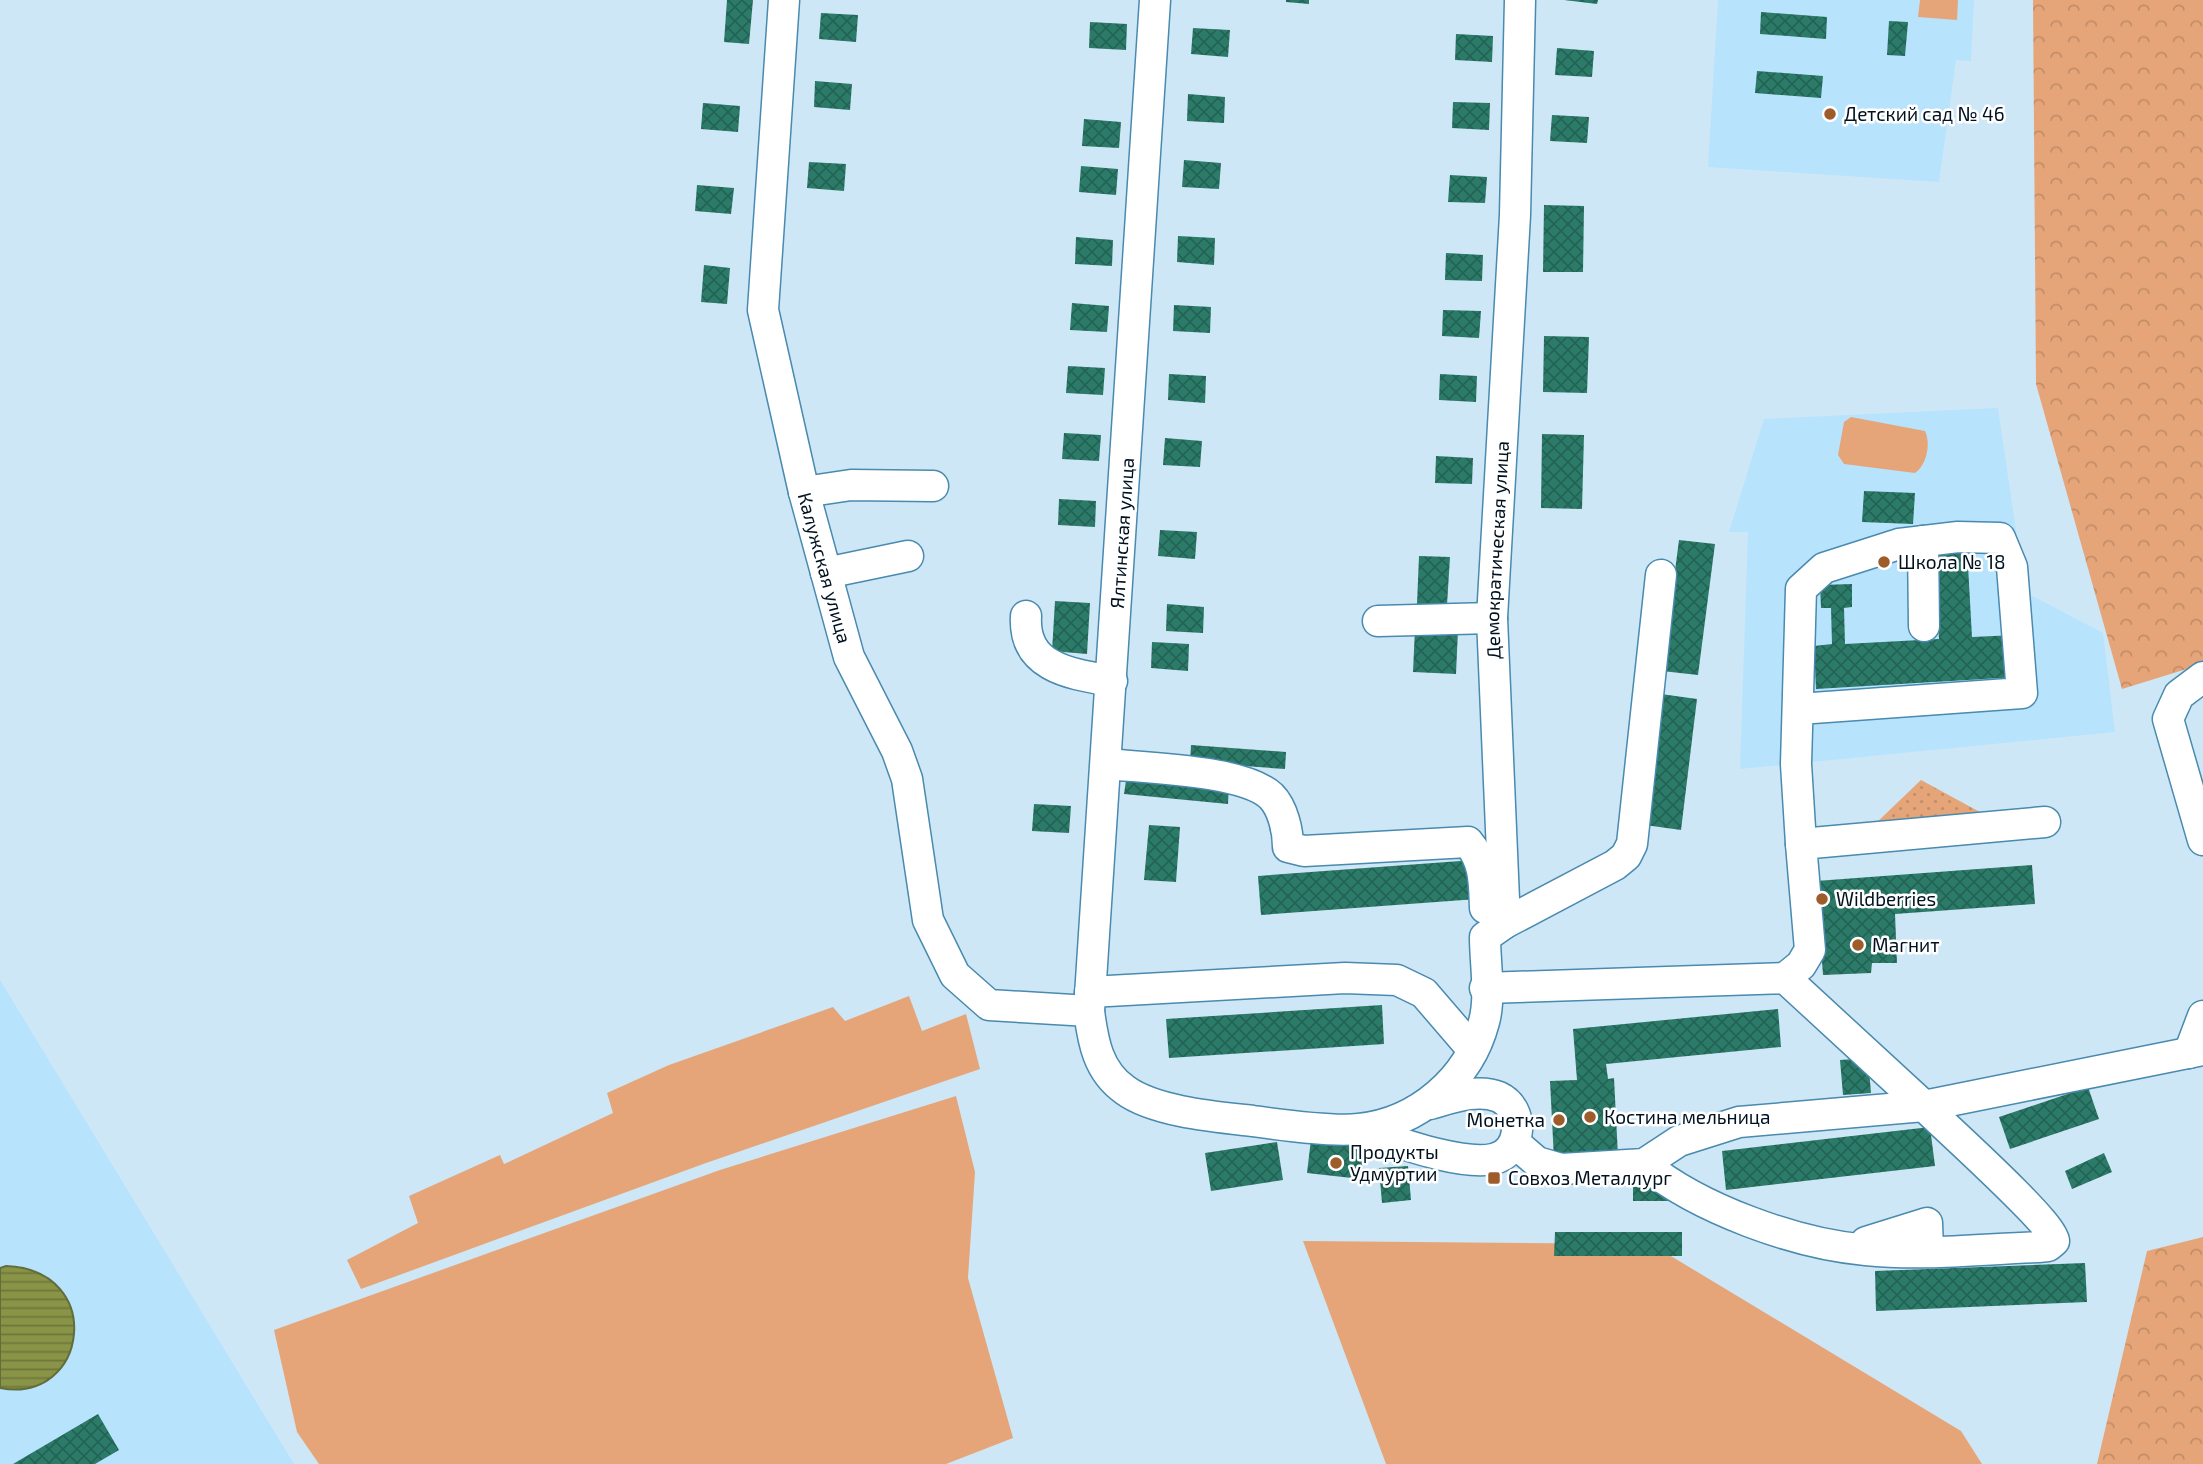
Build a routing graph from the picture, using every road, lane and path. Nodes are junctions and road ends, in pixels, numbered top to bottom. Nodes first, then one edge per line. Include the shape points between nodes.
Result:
1 (783, 0) edge
2 (1156, 0) edge
3 (1520, 0) edge
4 (933, 486) dead end
5 (804, 492) junction
6 (1923, 541) junction
7 (908, 556) dead end
8 (826, 573) junction
9 (1661, 575) dead end
10 (1026, 616) dead end
11 (1492, 618) junction
12 (1378, 621) dead end
13 (1924, 626) dead end
14 (2203, 677) edge
15 (1112, 681) junction
16 (1799, 709) junction
17 (1107, 764) junction
18 (2045, 822) dead end
19 (2203, 840) edge
20 (1801, 844) junction
21 (1495, 930) junction
22 (1785, 978) junction
23 (1485, 988) junction
24 (1090, 1001) junction
25 (2203, 1016) edge
26 (1474, 1050) junction
27 (2196, 1051) edge
28 (1423, 1106) junction
29 (1924, 1106) junction
30 (1358, 1130) junction
31 (1515, 1143) junction
32 (1644, 1164) junction

1 - 5 street, Калужская улица via 763,310
2 - 15 street, Ялтинская улица
3 - 11 street, Демократическая улица via 1515,215
4 - 5 street via 851,485
5 - 8 street, Калужская улица
6 - 13 street
6 - 16 street via 1824,568 1801,589
6 - 16 street via 2000,538 2012,568 2022,693
7 - 8 street
8 - 24 street, Калужская улица via 849,657 907,779 928,920 955,975 989,1005
9 - 21 street via 1632,844 1615,865
10 - 15 street via 1031,648 1050,666
11 - 12 street
11 - 21 street, Демократическая улица
14 - 19 street via 2179,695 2168,719
15 - 17 street, Ялтинская улица
16 - 20 street via 1796,764
17 - 21 street via 1240,781 1271,796 1288,831 1288,847 1304,851 1468,842 1484,874
17 - 24 street, Ялтинская улица
18 - 20 street
20 - 22 street via 1810,950
21 - 23 street, Демократическая улица
22 - 23 street
22 - 29 street
23 - 26 street, Демократическая улица via 1485,1019
24 - 26 street, Калужская улица via 1345,978 1397,980 1424,993
24 - 30 street, Ялтинская улица via 1093,1041 1101,1065 1125,1091 1152,1103 1215,1117
25 - 27 street
26 - 28 street, Демократическая улица via 1454,1081
27 - 29 street
28 - 30 street via 1397,1121
28 - 31 street via 1469,1095 1498,1097 1510,1104 1515,1115
29 - 32 street via 1739,1122 1679,1141
29 - 32 street via 2035,1213 2054,1241 2038,1247 1846,1248 1730,1213
30 - 31 street via 1469,1159 1493,1159
31 - 32 street via 1537,1163 1561,1169

